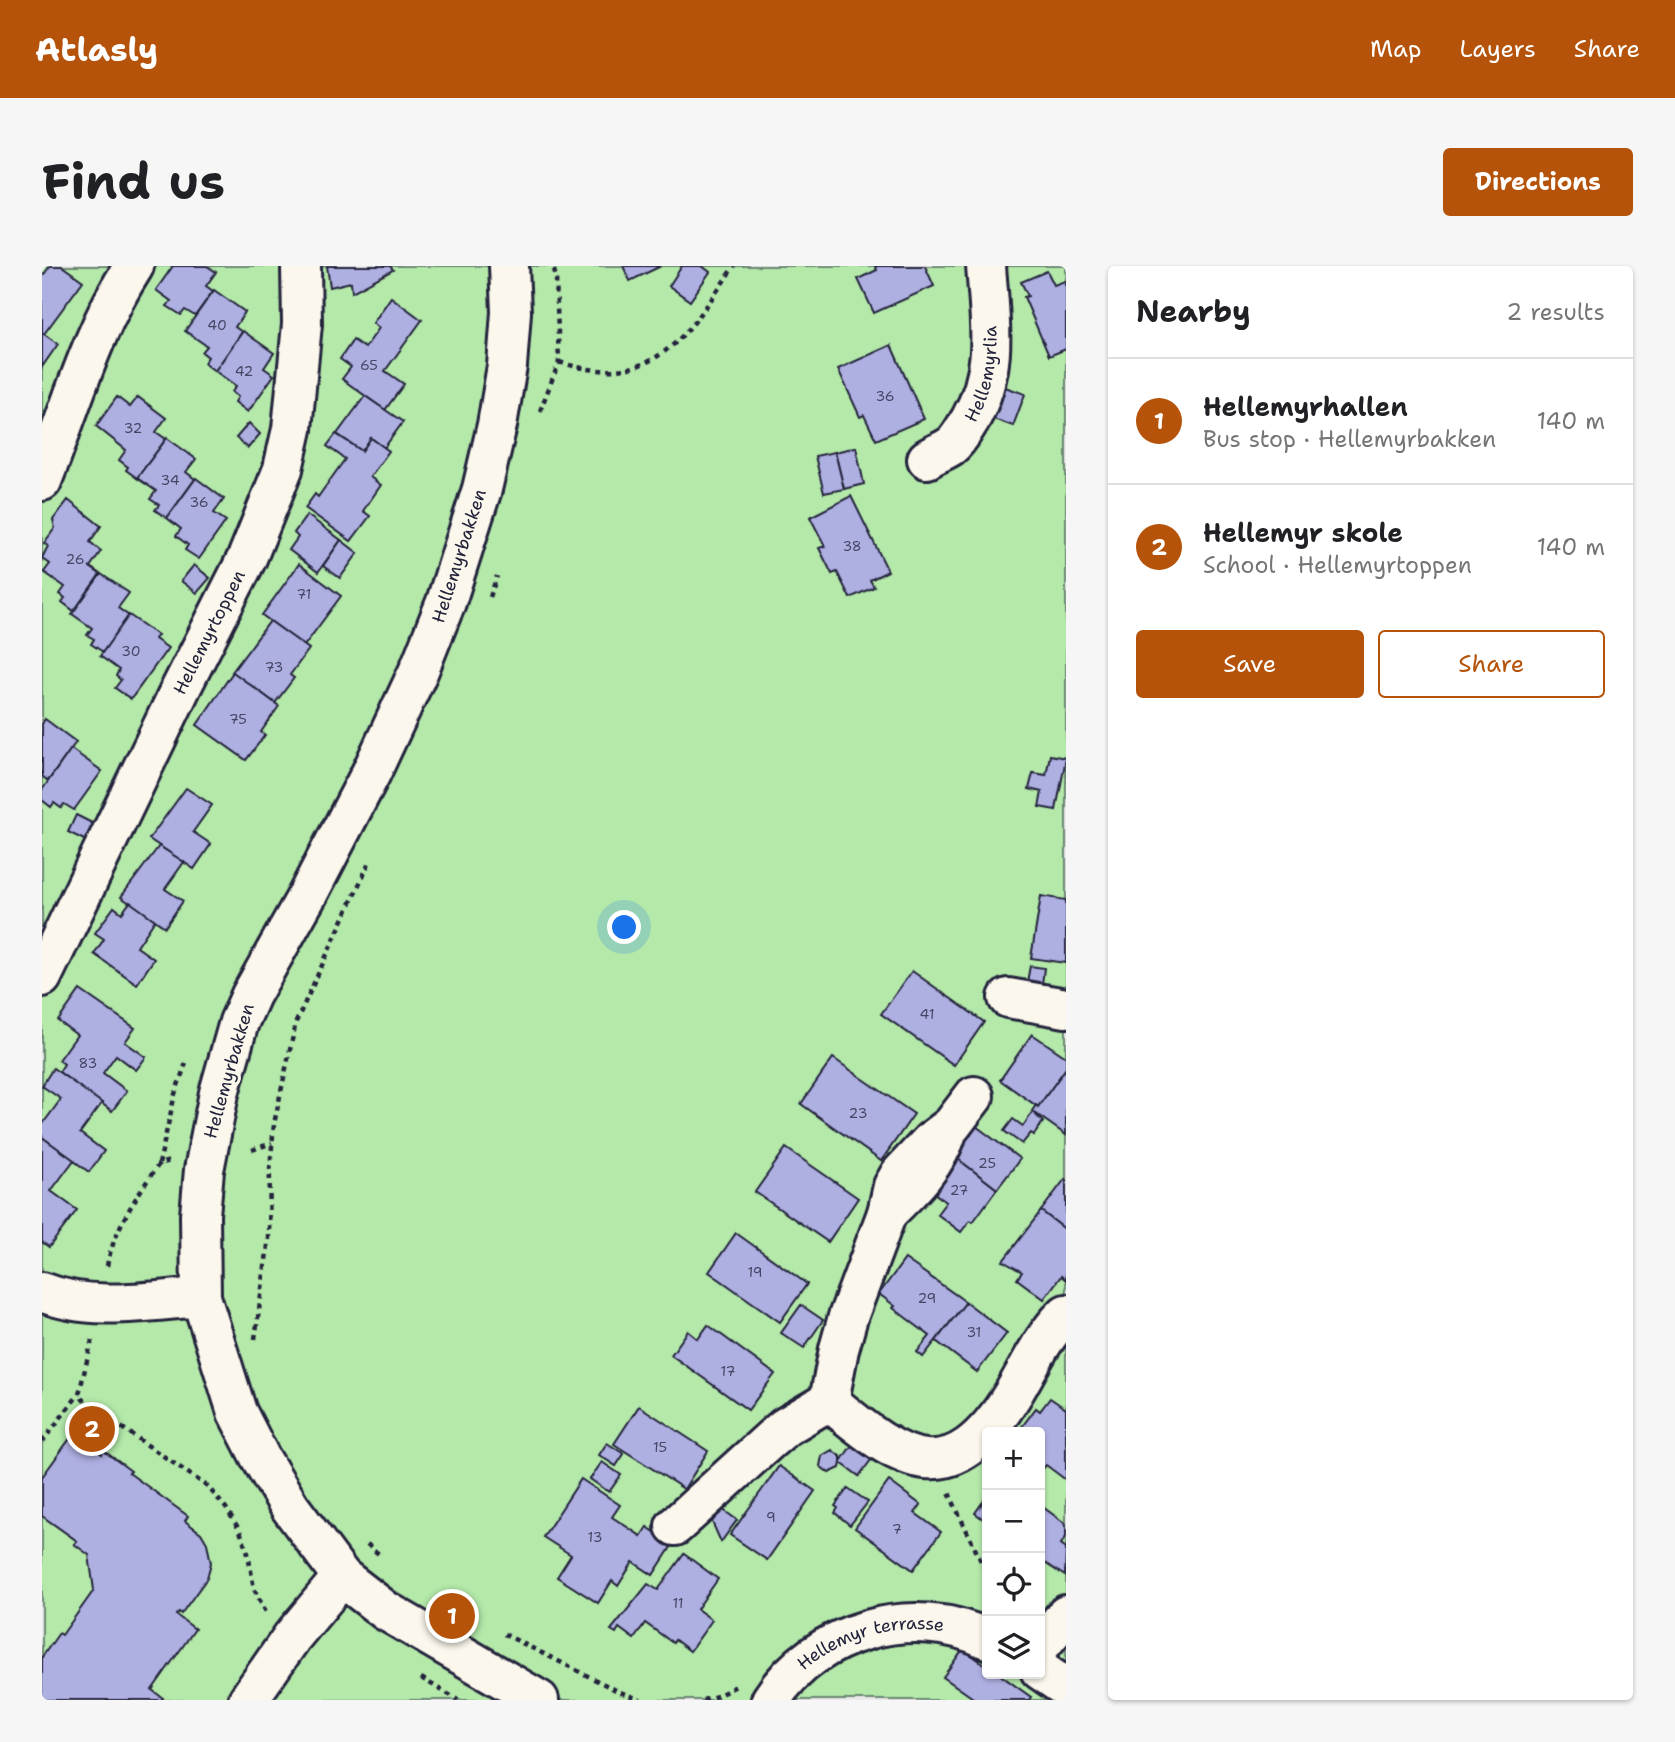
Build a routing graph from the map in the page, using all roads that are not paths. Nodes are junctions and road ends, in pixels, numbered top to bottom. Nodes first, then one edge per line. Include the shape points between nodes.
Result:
1 (134, 266) edge
2 (301, 266) edge
3 (509, 266) edge
4 (986, 266) edge
5 (926, 458) dead end
6 (42, 481) edge
7 (42, 977) edge
8 (1008, 998) dead end
9 (1066, 1009) edge
10 (974, 1097) dead end
11 (42, 1292) edge
12 (201, 1297) junction
13 (1066, 1314) edge
14 (829, 1401) junction
15 (675, 1526) dead end
16 (342, 1577) junction
17 (1066, 1615) edge
18 (982, 1636) edge
19 (1045, 1640) edge
20 (1045, 1673) edge
21 (1066, 1688) edge
22 (248, 1700) edge
23 (539, 1700) edge
24 (771, 1700) edge

1 - 6 street via 78,382
2 - 7 street, Hellemyrtoppen via 302,324 292,429 283,469 247,558
3 - 12 street, Hellemyrbakken via 507,366 497,425 446,603 371,773 239,1022 204,1170
4 - 5 street, Hellemyrlia via 987,383 961,434 952,445
8 - 9 street
10 - 14 street via 948,1130 943,1146 919,1181 887,1213 848,1317
11 - 12 street via 87,1304
12 - 16 street, Hellemyrbakken via 243,1423 290,1507
13 - 14 street via 1042,1342 986,1431 939,1460 917,1459 883,1445
14 - 15 street via 785,1427
16 - 22 street via 292,1636
16 - 23 street, Hellemyrbakken via 386,1611
17 - 19 street
18 - 24 street, Hellemyr terrasse via 933,1622 865,1629 799,1666
20 - 21 street

